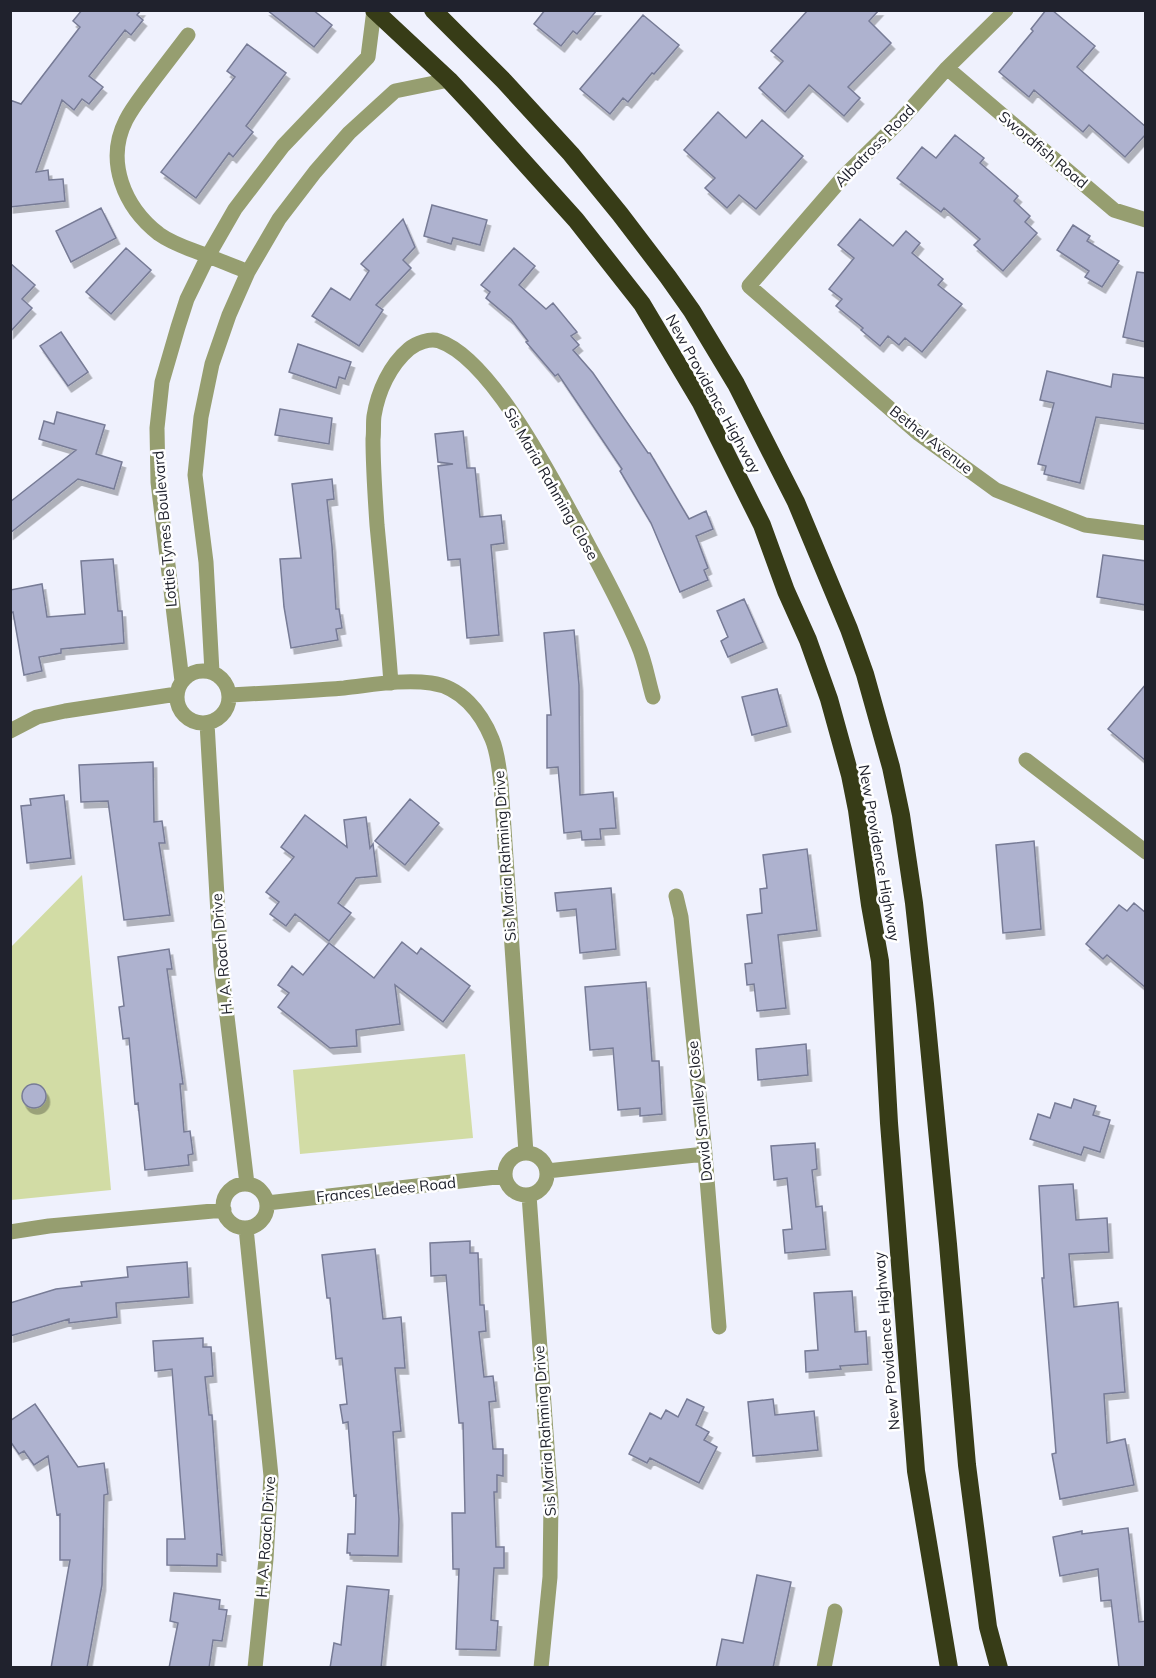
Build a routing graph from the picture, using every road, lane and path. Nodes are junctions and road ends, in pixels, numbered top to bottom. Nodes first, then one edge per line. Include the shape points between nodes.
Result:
1 (374, 10) edge
2 (1006, 10) edge
3 (442, 13) edge
4 (188, 35) dead end
5 (947, 68) junction
6 (449, 80) junction
7 (1146, 220) edge
8 (208, 256) junction
9 (248, 272) junction
10 (748, 286) joint
11 (1146, 533) edge
12 (212, 672) junction
13 (391, 683) junction
14 (179, 688) junction
15 (230, 695) junction
16 (654, 697) dead end
17 (207, 723) junction
18 (10, 731) edge
19 (1026, 760) dead end
20 (1146, 852) edge
21 (676, 896) dead end
22 (526, 1153) junction
23 (705, 1154) junction
24 (547, 1172) junction
25 (505, 1176) junction
26 (247, 1184) junction
27 (529, 1195) junction
28 (267, 1203) junction
29 (224, 1210) junction
30 (246, 1227) junction
31 (10, 1232) edge
32 (719, 1327) dead end
33 (835, 1611) dead end
34 (255, 1668) edge
35 (541, 1668) edge
36 (824, 1668) edge
37 (949, 1668) edge
38 (999, 1668) edge

1 - 6 highway, New Providence Highway
1 - 8 street, Lottie Tynes Boulevard via 368,57 283,146 236,209
2 - 5 street, Albatross Road
3 - 38 highway, New Providence Highway via 571,154 692,311 736,384 796,502 865,674 891,767 914,903 967,1465 988,1627
4 - 8 street via 126,119 116,159 120,181 143,218 171,241
5 - 7 street, Swordfish Road via 1114,210
5 - 10 street, Albatross Road via 845,175
6 - 9 street via 395,91 349,133 279,219
6 - 37 highway, New Providence Highway via 576,220 642,304 701,403 762,525 829,699 850,775 880,961 916,1471
8 - 9 street
8 - 14 street, Lottie Tynes Boulevard via 177,327 162,382 157,428 158,482
9 - 12 street via 212,364 195,476 206,562
10 - 11 street, Bethel Avenue via 919,434 996,490 1085,525
12 - 14 street via 190,674
12 - 15 street via 225,681
13 - 15 street, Sis Maria Rahming Drive
13 - 16 street, Sis Maria Rahming Close via 373,468 374,416 388,373 398,359 412,347 437,340 475,366 536,450 624,614
13 - 22 street, Sis Maria Rahming Drive via 433,683 467,699 478,712 498,758
14 - 17 street via 177,702 184,716
14 - 18 street via 37,717
15 - 17 street via 224,714
17 - 26 street, H. A. Roach Drive via 221,966
19 - 20 street
21 - 23 street, David Smalley Close
22 - 24 street via 540,1158
22 - 25 street via 512,1158
23 - 24 street
23 - 32 street, David Smalley Close
24 - 27 street via 543,1187
25 - 27 street via 510,1189
25 - 28 street, Frances Ledee Road
26 - 28 street via 260,1190
26 - 29 street via 232,1189
27 - 35 street, Sis Maria Rahming Drive via 551,1502 550,1577
28 - 30 street via 264,1217
29 - 30 street via 232,1223
29 - 31 street
30 - 34 street, H. A. Roach Drive via 271,1476
33 - 36 street

